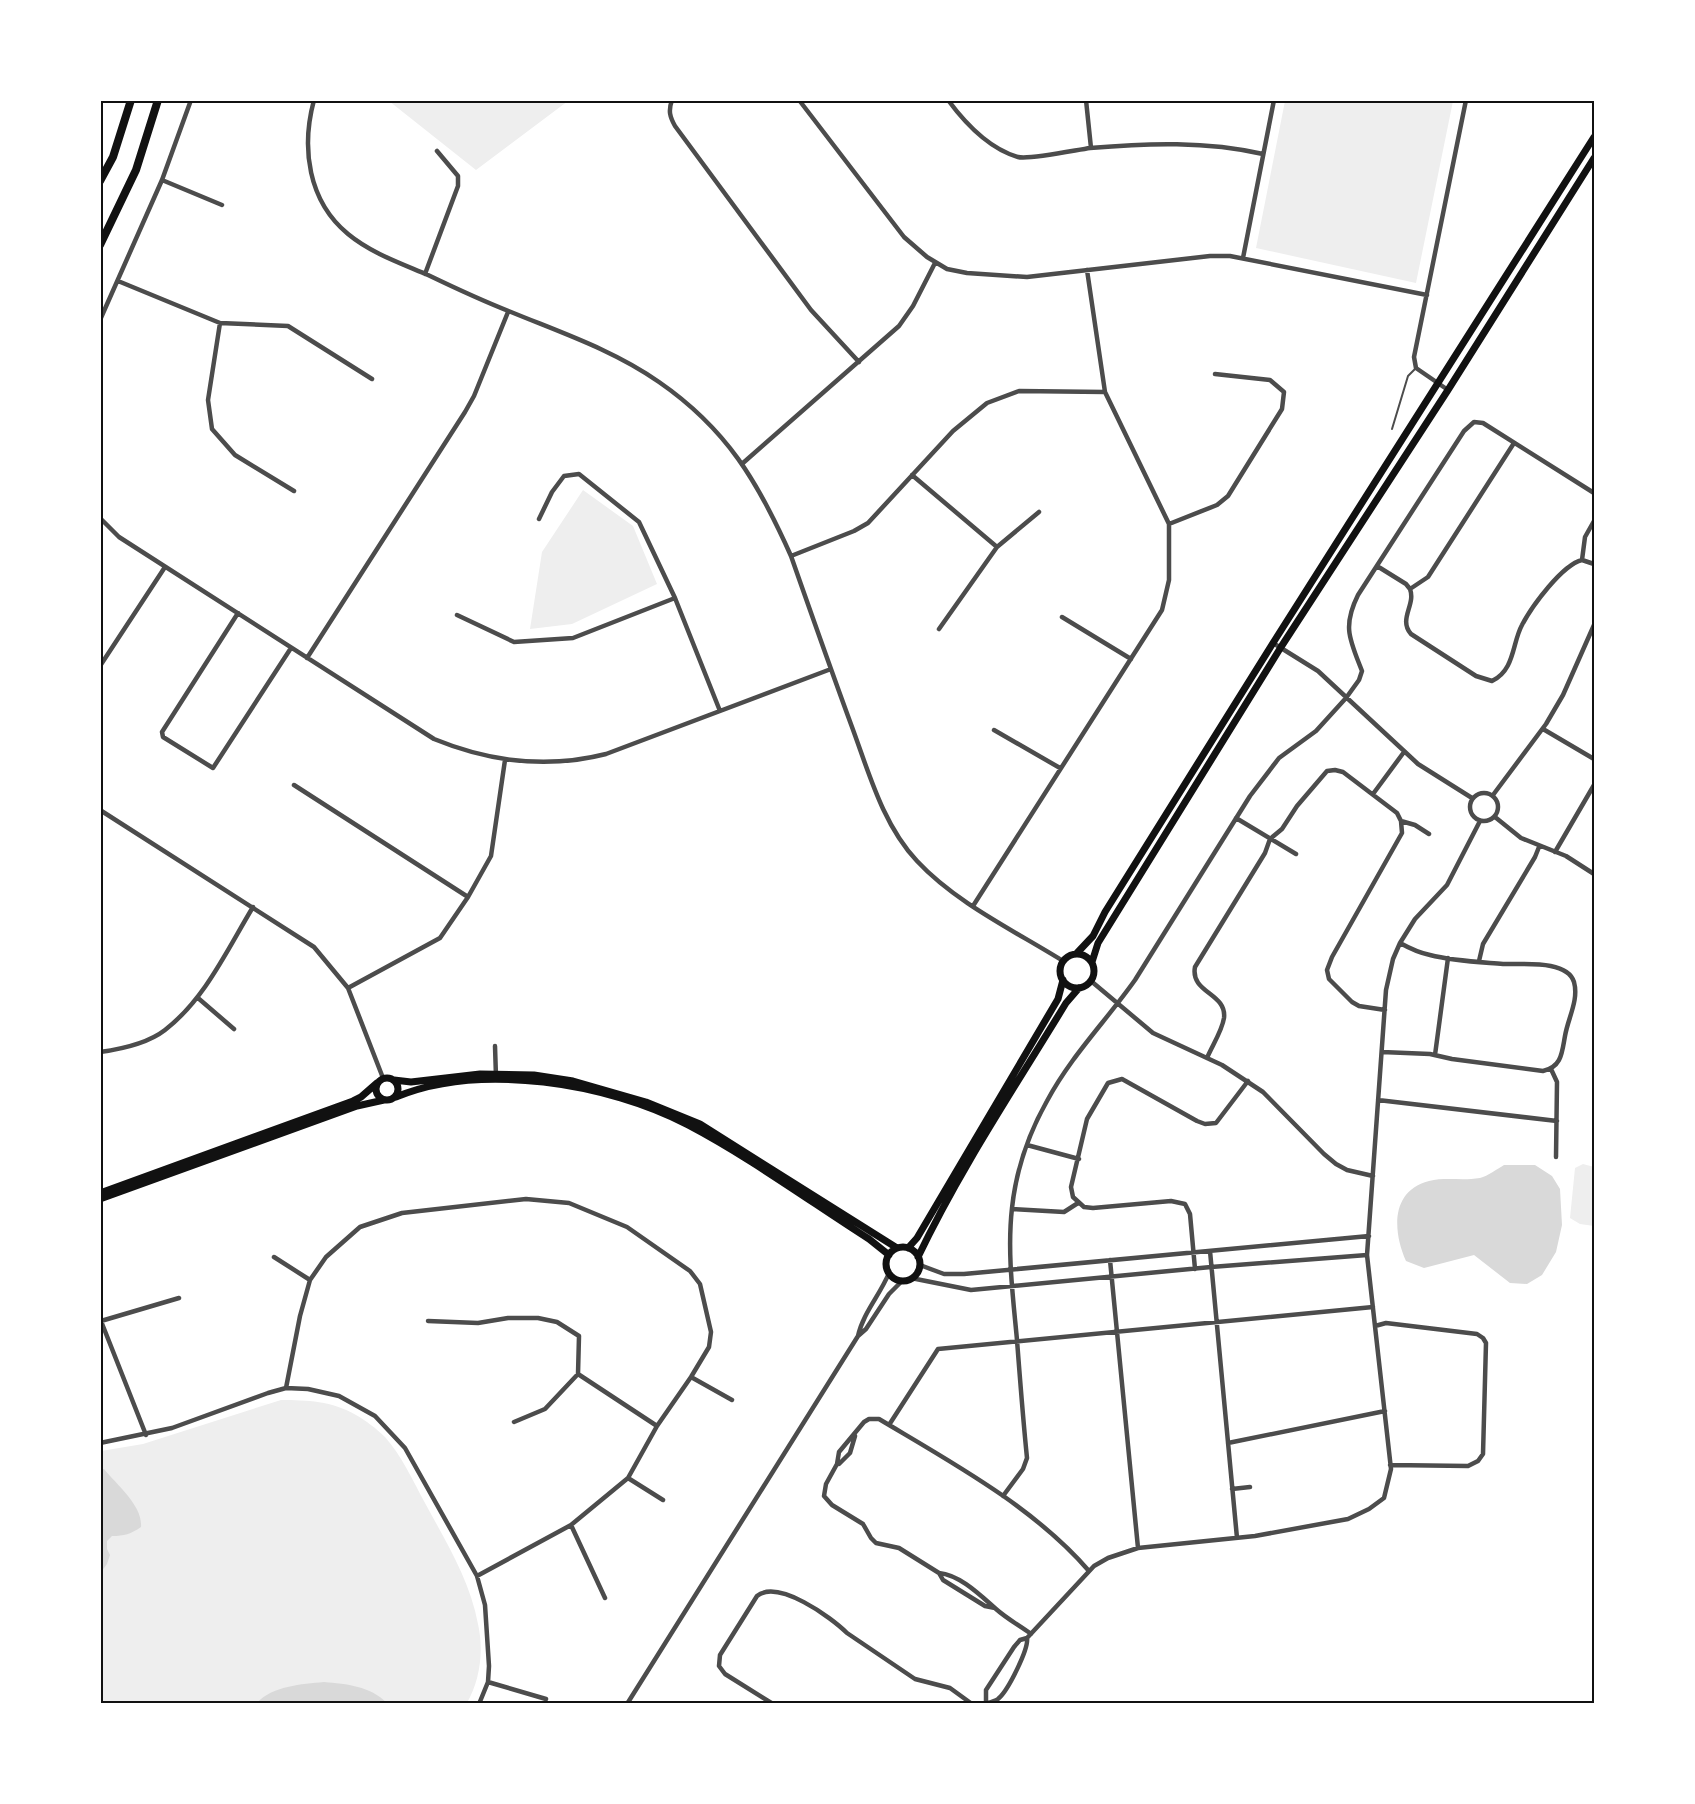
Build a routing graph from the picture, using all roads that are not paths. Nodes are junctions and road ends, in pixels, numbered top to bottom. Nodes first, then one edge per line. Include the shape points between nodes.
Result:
1 (131, 100) edge
2 (158, 100) edge
3 (191, 100) edge
4 (314, 100) edge
5 (672, 100) edge
6 (948, 100) edge
7 (1086, 100) edge
8 (1274, 100) edge
9 (1466, 100) edge
10 (801, 101) edge
11 (1594, 137) edge
12 (1091, 148) junction
13 (437, 151) dead end
14 (1263, 154) junction
15 (1594, 158) edge
16 (162, 180) junction
17 (100, 181) edge
18 (222, 206) dead end
19 (100, 245) edge
20 (1243, 258) junction
21 (934, 262) junction
22 (1087, 270) junction
23 (425, 274) junction
24 (118, 281) junction
25 (1427, 295) junction
26 (508, 312) junction
27 (100, 320) edge
28 (220, 323) junction
29 (859, 362) junction
30 (1416, 368) junction
31 (1215, 374) dead end
32 (372, 378) dead end
33 (1438, 384) junction
34 (1448, 390) junction
35 (1105, 392) junction
36 (1392, 429) dead end
37 (1514, 442) junction
38 (743, 463) junction
39 (912, 475) junction
40 (294, 490) dead end
41 (1594, 493) edge
42 (1039, 512) dead end
43 (100, 518) edge
44 (539, 519) dead end
45 (1594, 521) edge
46 (1169, 524) junction
47 (997, 547) junction
48 (791, 556) junction
49 (1582, 560) junction
50 (1594, 564) edge
51 (1377, 566) junction
52 (165, 567) junction
53 (1410, 590) junction
54 (675, 598) junction
55 (238, 613) junction
56 (457, 615) dead end
57 (1062, 618) dead end
58 (1594, 625) edge
59 (939, 629) dead end
60 (1588, 638) junction
61 (1594, 642) edge
62 (1277, 645) junction
63 (291, 648) junction
64 (307, 658) junction
65 (1131, 659) junction
66 (100, 666) edge
67 (831, 669) junction
68 (1346, 698) junction
69 (720, 711) junction
70 (1543, 729) junction
71 (994, 730) dead end
72 (1404, 752) junction
73 (1594, 759) edge
74 (505, 760) junction
75 (1060, 768) junction
76 (294, 785) dead end
77 (1594, 785) edge
78 (1373, 794) junction
79 (1493, 795) junction
80 (1472, 798) junction
81 (100, 810) edge
82 (1495, 817) junction
83 (1236, 818) junction
84 (1401, 821) junction
85 (1480, 821) junction
86 (1429, 834) dead end
87 (1270, 839) junction
88 (1539, 847) junction
89 (1555, 852) junction
90 (1296, 854) dead end
91 (1594, 874) edge
92 (468, 897) junction
93 (973, 906) junction
94 (253, 907) junction
95 (1400, 943) junction
96 (1077, 953) junction
97 (1448, 958) junction
98 (1063, 961) junction
99 (1479, 961) junction
100 (1092, 962) junction
101 (1063, 980) junction
102 (1091, 981) junction
103 (348, 988) junction
104 (1079, 988) junction
105 (198, 998) junction
106 (1118, 1004) junction
107 (1385, 1010) junction
108 (234, 1029) dead end
109 (495, 1046) dead end
110 (100, 1052) edge
111 (1382, 1052) junction
112 (1435, 1055) junction
113 (1207, 1058) junction
114 (1551, 1070) junction
115 (496, 1077) junction
116 (394, 1080) junction
117 (1248, 1080) junction
118 (380, 1081) junction
119 (396, 1097) junction
120 (384, 1100) junction
121 (1378, 1100) junction
122 (1557, 1121) junction
123 (1027, 1145) junction
124 (1556, 1157) dead end
125 (1079, 1159) junction
126 (1373, 1176) junction
127 (100, 1193) edge
128 (100, 1199) edge
129 (1078, 1203) junction
130 (1012, 1209) junction
131 (1369, 1236) junction
132 (897, 1248) junction
133 (908, 1248) junction
134 (1210, 1251) junction
135 (1193, 1253) junction
136 (889, 1255) junction
137 (1368, 1255) junction
138 (274, 1257) dead end
139 (1110, 1260) junction
140 (919, 1261) junction
141 (1211, 1267) junction
142 (1194, 1269) junction
143 (1011, 1270) junction
144 (889, 1273) junction
145 (1112, 1277) junction
146 (911, 1278) junction
147 (310, 1280) junction
148 (902, 1281) junction
149 (1012, 1287) junction
150 (179, 1298) dead end
151 (1373, 1307) junction
152 (428, 1321) dead end
153 (1216, 1323) junction
154 (1375, 1326) junction
155 (1118, 1333) junction
156 (858, 1336) junction
157 (1017, 1342) junction
158 (578, 1374) junction
159 (691, 1377) junction
160 (286, 1389) junction
161 (732, 1400) dead end
162 (1384, 1411) junction
163 (514, 1422) dead end
164 (889, 1425) junction
165 (657, 1426) junction
166 (146, 1435) junction
167 (855, 1435) junction
168 (100, 1443) edge
169 (1228, 1443) junction
170 (837, 1464) junction
171 (1390, 1465) junction
172 (628, 1478) junction
173 (1250, 1487) dead end
174 (1232, 1489) junction
175 (1003, 1496) junction
176 (663, 1500) dead end
177 (571, 1526) junction
178 (1237, 1538) junction
179 (1138, 1548) junction
180 (1089, 1571) junction
181 (477, 1576) junction
182 (605, 1598) dead end
183 (1029, 1636) junction
184 (488, 1682) junction
185 (546, 1699) dead end
186 (986, 1703) edge
187 (479, 1704) edge
188 (627, 1704) edge
189 (773, 1704) edge
190 (972, 1704) edge

1 - 17 highway via 113,157
2 - 19 highway via 136,170
3 - 16 street
4 - 23 street via 308,154 327,212 372,251
5 - 29 street via 670,117 675,126 811,310
6 - 12 street via 988,142 1019,157
7 - 12 street
8 - 14 street
9 - 25 street
10 - 21 street via 891,222
11 - 33 main road
12 - 14 street via 1192,144
13 - 23 street via 458,176 458,186
14 - 20 street
15 - 34 main road
16 - 18 street
16 - 24 street
20 - 22 street via 1210,256
20 - 25 street
21 - 22 street via 956,271 1010,277
21 - 29 street via 899,326
22 - 35 street
23 - 26 street
24 - 27 street
24 - 28 street
25 - 30 street via 1414,357
26 - 38 street via 591,344 638,368 692,408
26 - 64 street via 465,412
28 - 32 street via 288,326
28 - 40 street via 208,400 212,429 235,455
29 - 38 street
30 - 33 street
30 - 36 lane via 1408,376
31 - 46 street via 1270,380 1284,392 1282,409 1228,495 1217,505
33 - 34 street
33 - 62 main road
34 - 62 main road
35 - 39 street via 1019,391 987,403 953,431
35 - 46 street
37 - 41 street
37 - 51 street via 1483,423 1474,422 1464,431
37 - 53 street via 1428,577
38 - 48 street
39 - 47 street
39 - 48 street via 868,523
42 - 47 street
43 - 52 street via 119,537
44 - 54 street via 564,476 579,474 639,522
45 - 49 street via 1585,537
46 - 65 street via 1169,580 1162,610
47 - 59 street
48 - 67 street
49 - 50 street
49 - 53 street via 1571,564 1541,597 1521,626 1510,661 1492,681 1468,671 1408,630 1406,616 1413,598
51 - 53 street
51 - 68 street via 1350,610 1350,643 1362,671
52 - 55 street
52 - 66 street
54 - 56 street via 573,638 514,642
54 - 69 street
55 - 63 street
55 - 63 street via 162,732 164,737 213,768
57 - 65 street
58 - 60 street
60 - 61 street
60 - 70 street
62 - 68 street via 1318,671
62 - 96 main road via 1093,936
62 - 100 main road via 1098,943
63 - 64 street
64 - 74 street via 434,739
65 - 75 street
67 - 69 street
67 - 93 street via 879,799 903,845 917,862
68 - 72 street
68 - 83 street via 1316,731 1279,758
69 - 74 street via 589,758 559,762
70 - 73 street
70 - 79 street
71 - 75 street
72 - 78 street
72 - 80 street
74 - 92 street via 491,856
75 - 93 street
76 - 92 street
77 - 89 street
78 - 84 street
78 - 87 street via 1343,772 1327,771
79 - 80 street via 1478,793
79 - 82 street via 1499,809
80 - 85 street via 1472,816
81 - 94 street
82 - 85 street
82 - 88 street
83 - 87 street
83 - 106 street
84 - 86 street
84 - 107 street via 1402,833 1327,970 1329,979 1352,1002
85 - 95 street via 1447,885
87 - 90 street
87 - 113 street via 1194,967 1197,983 1223,1008 1224,1018
88 - 89 street
88 - 99 street via 1483,944
89 - 91 street
92 - 103 street via 440,938
93 - 98 street
94 - 103 street via 314,947
94 - 105 street
95 - 97 street
95 - 107 street via 1388,980
96 - 98 main road
96 - 100 main road
97 - 99 street
97 - 112 street
98 - 101 main road
99 - 114 street via 1559,968 1573,980 1576,995 1561,1059
100 - 102 main road
101 - 104 main road
101 - 133 main road via 1058,999
102 - 104 main road
102 - 106 street
103 - 118 street
104 - 140 main road via 1065,1003 950,1196
105 - 108 street
105 - 110 street via 165,1030 148,1040
106 - 113 street via 1153,1033
106 - 123 street via 1067,1066
107 - 111 street
109 - 115 street
111 - 112 street
111 - 121 street
112 - 114 street
113 - 117 street
114 - 122 street via 1557,1082
115 - 116 main road
115 - 119 main road via 425,1087
115 - 132 main road via 534,1075 573,1081 684,1117
115 - 136 main road via 581,1088 674,1119 734,1153
116 - 118 main road
116 - 119 main road via 398,1086
117 - 125 street via 1220,1119 1212,1124 1184,1115 1128,1081 1112,1081 1087,1119
117 - 126 street via 1336,1164
118 - 120 main road via 376,1094
118 - 127 main road via 353,1101
119 - 120 main road
120 - 128 main road via 357,1106
121 - 122 street
121 - 126 street
122 - 124 street
123 - 125 street
123 - 130 street
125 - 129 street via 1071,1192
126 - 131 street
129 - 130 street via 1064,1212
129 - 135 street via 1093,1208 1171,1201 1185,1204 1190,1214
130 - 143 street
131 - 134 street
131 - 137 street
132 - 133 main road
132 - 136 main road
133 - 140 main road
134 - 135 street
134 - 141 street
135 - 139 street
135 - 142 street
136 - 144 main road
137 - 141 street
137 - 151 street
138 - 147 street
139 - 143 street
139 - 145 street
140 - 143 street via 944,1274
140 - 146 main road
141 - 142 street
141 - 153 street
142 - 145 street
143 - 149 street
144 - 148 main road
144 - 156 street via 861,1323
145 - 149 street
145 - 155 street
146 - 148 main road
146 - 149 street via 971,1290
147 - 159 street via 326,1257 360,1227 402,1213 526,1198 569,1203 627,1227 690,1271 700,1284 711,1332 709,1347
147 - 160 street
148 - 156 street
149 - 157 street
150 - 166 street via 101,1321
151 - 153 street
151 - 154 street
152 - 158 street via 478,1323 525,1317 557,1322 579,1336
153 - 155 street
153 - 169 street
154 - 162 street
154 - 171 street via 1386,1323 1477,1334 1486,1343 1483,1454 1478,1461 1468,1466
155 - 157 street
155 - 179 street
156 - 188 street
157 - 164 street via 938,1348
157 - 175 street via 1027,1458
158 - 163 street via 545,1409
158 - 165 street
159 - 161 street
159 - 165 street
160 - 166 street
160 - 181 street via 339,1396 375,1416 392,1431
162 - 169 street
162 - 171 street
164 - 167 street via 869,1419
164 - 175 street
165 - 172 street
166 - 168 street
167 - 170 street via 839,1452
167 - 170 street via 850,1453
169 - 174 street
170 - 183 street via 824,1496 832,1506 863,1524 876,1543 899,1548 988,1600
171 - 178 street via 1384,1498 1369,1509 1348,1519
172 - 176 street
172 - 177 street
173 - 174 street
174 - 178 street
175 - 180 street via 1021,1507
177 - 181 street
177 - 182 street
178 - 179 street
179 - 180 street via 1100,1562
180 - 183 street
181 - 184 street via 486,1605
183 - 186 street via 1014,1647 986,1690
183 - 186 street via 1025,1653 999,1699
184 - 185 street
184 - 187 street
189 - 190 street via 718,1666 720,1655 757,1596 776,1591 788,1594 837,1624 915,1679 950,1688

